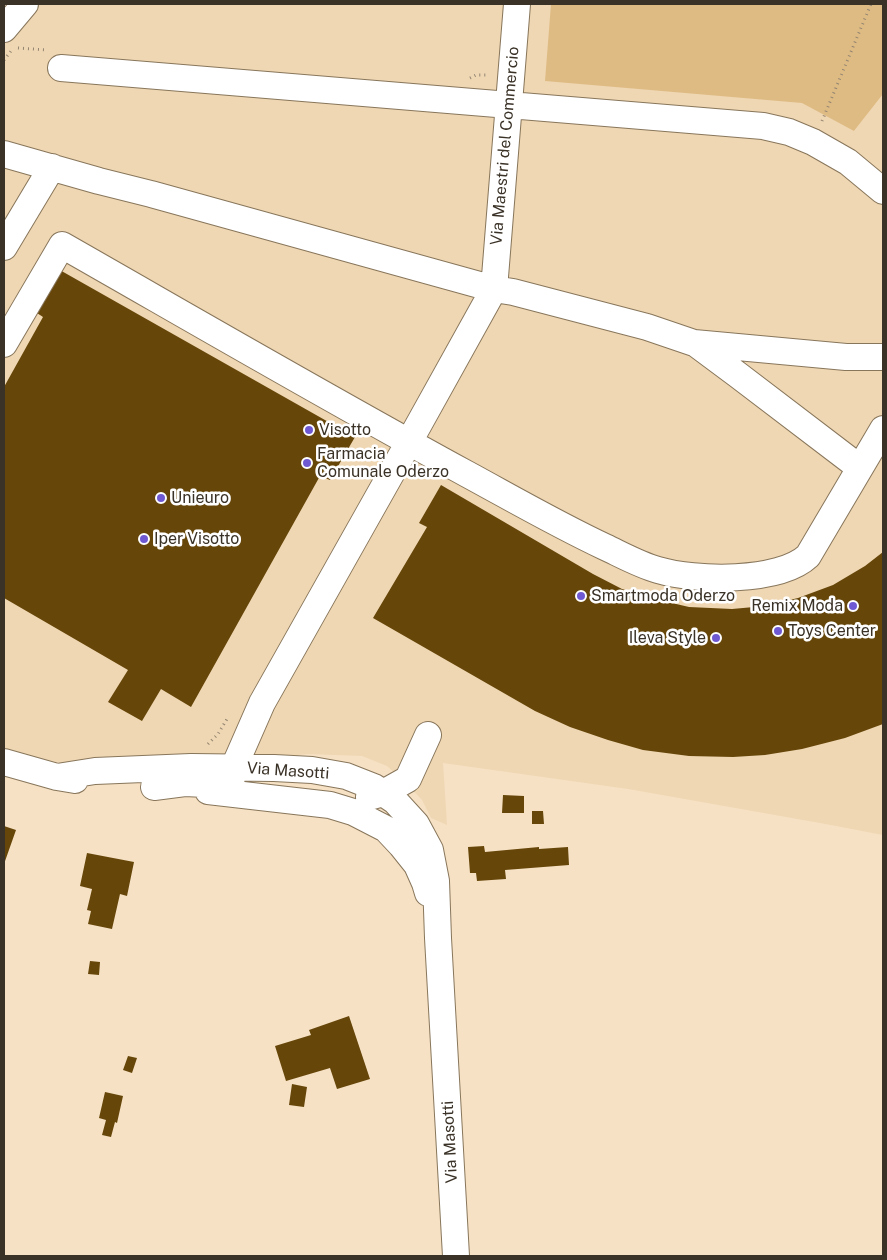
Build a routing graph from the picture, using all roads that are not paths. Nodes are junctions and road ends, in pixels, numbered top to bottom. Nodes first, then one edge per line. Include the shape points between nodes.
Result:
1 (25, 4) edge
2 (517, 4) edge
3 (4, 29) edge
4 (61, 68) dead end
5 (509, 105) junction
6 (4, 154) edge
7 (52, 167) junction
8 (883, 191) edge
9 (4, 247) edge
10 (494, 289) junction
11 (694, 343) junction
12 (4, 344) edge
13 (883, 357) edge
14 (883, 429) edge
15 (409, 442) junction
16 (860, 468) junction
17 (428, 735) dead end
18 (4, 762) edge
19 (234, 767) junction
20 (57, 777) junction
21 (154, 787) junction
22 (383, 793) junction
23 (273, 798) junction
24 (386, 830) junction
25 (431, 830) junction
26 (438, 938) junction
27 (456, 1256) edge

1 - 3 street
2 - 5 street, Via Maestri del Commercio
4 - 5 street
5 - 8 street via 763,126 813,142 848,162
5 - 10 street, Via Maestri del Commercio
6 - 7 street
7 - 9 street
7 - 10 street
10 - 11 street via 647,327
10 - 15 street
11 - 13 street via 846,357
11 - 16 street
12 - 15 street via 62,245
14 - 16 street
15 - 16 street via 632,560 683,576 715,579 781,571 801,563
15 - 19 street via 262,703
17 - 22 street via 408,779
18 - 20 street, Via Masotti
19 - 20 street, Via Masotti via 95,771
19 - 21 street via 226,785 185,783
19 - 22 street, Via Masotti via 312,770 346,776
20 - 21 street, Via Masotti via 90,783
21 - 23 street, Via Masotti
22 - 23 street via 361,798 289,790
22 - 25 street, Via Masotti via 416,824
23 - 24 street, Via Masotti via 330,805 353,812
24 - 25 street
24 - 26 street, Via Masotti via 417,865 425,883
25 - 26 street, Via Masotti
26 - 27 street, Via Masotti

